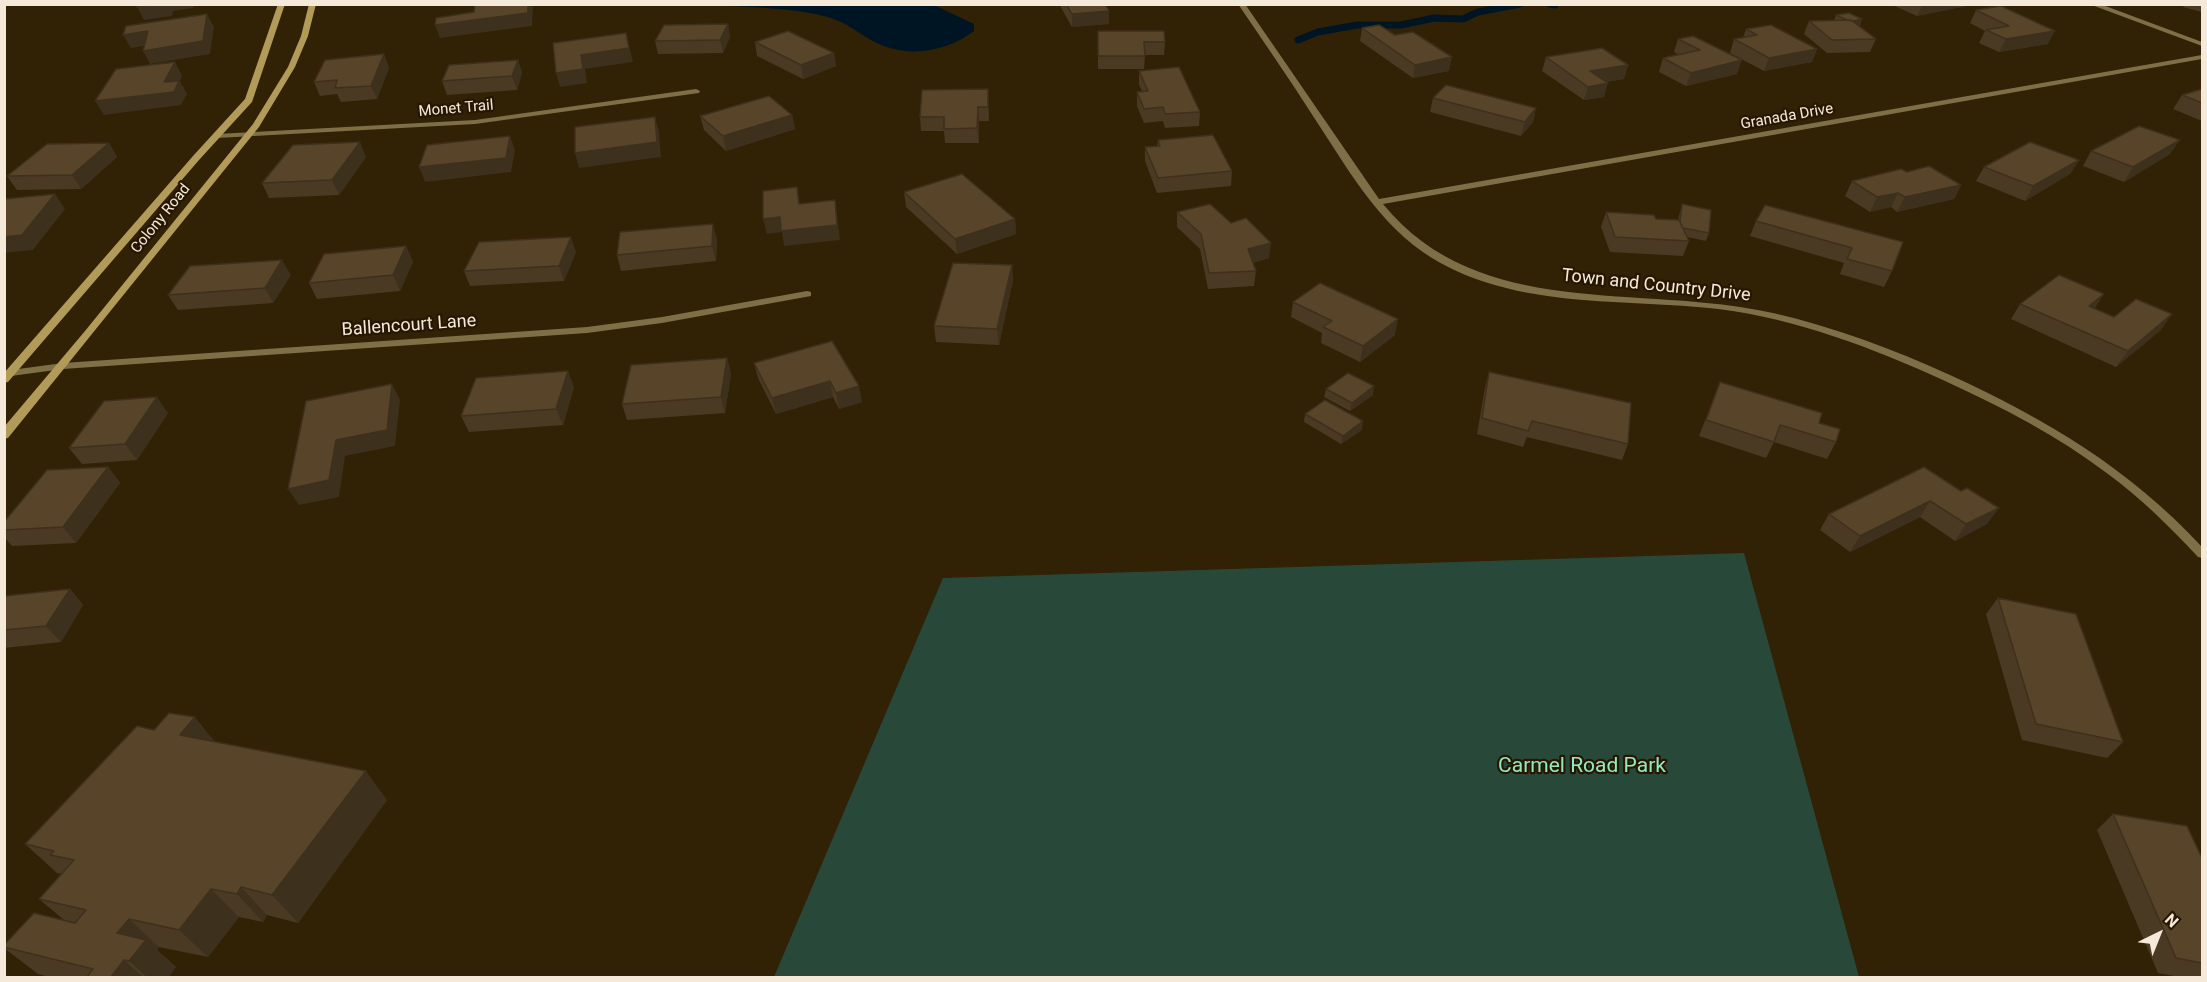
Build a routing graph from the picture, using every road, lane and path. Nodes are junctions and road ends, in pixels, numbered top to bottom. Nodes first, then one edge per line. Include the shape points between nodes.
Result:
1 (282, 4) edge
2 (313, 4) edge
3 (1241, 4) edge
4 (2092, 4) edge
5 (2202, 44) edge
6 (2202, 57) edge
7 (696, 91) dead end
8 (248, 135) junction
9 (217, 136) junction
10 (1377, 202) junction
11 (807, 294) dead end
12 (63, 366) junction
13 (8, 377) edge
14 (4, 435) edge
15 (2202, 554) edge

1 - 9 main road, Colony Road via 249,100
2 - 8 main road, Colony Road via 309,27 278,94
3 - 10 street, Town and Country Drive
4 - 5 street
6 - 10 street, Granada Drive
7 - 8 street, Monet Trail via 475,122
8 - 9 street, Monet Trail
8 - 12 main road, Colony Road
9 - 13 main road, Colony Road
10 - 15 street, Town and Country Drive via 1416,242 1437,257 1479,275 1559,294 1746,311 1842,336 1902,358 2020,412 2072,441 2140,492
11 - 12 street, Ballencourt Lane via 587,330
12 - 13 street, Ballencourt Lane
12 - 14 main road, Colony Road

